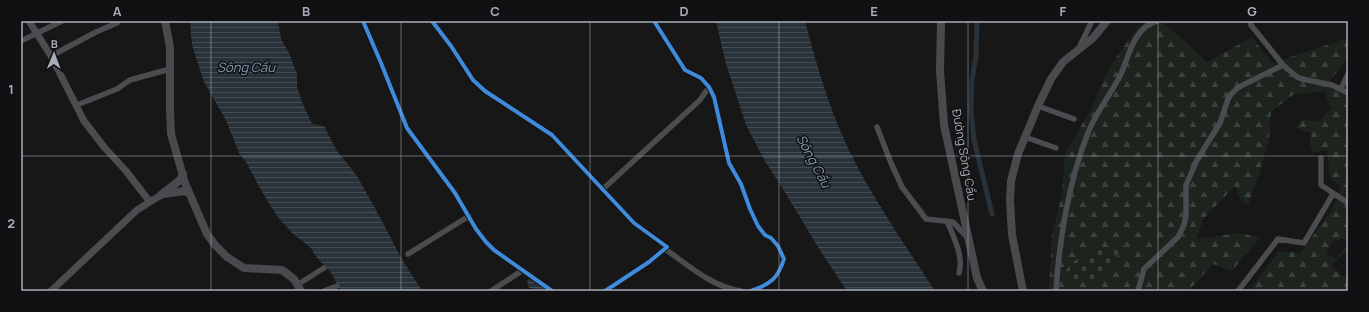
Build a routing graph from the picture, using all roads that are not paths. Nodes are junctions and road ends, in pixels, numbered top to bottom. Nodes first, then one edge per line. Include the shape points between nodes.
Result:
1 (29, 21) edge
2 (62, 21) edge
3 (165, 21) edge
4 (363, 21) edge
5 (432, 21) edge
6 (654, 21) edge
7 (941, 21) edge
8 (1092, 21) edge
9 (1107, 21) edge
10 (1157, 21) edge
11 (1250, 21) edge
12 (117, 23) dead end
13 (37, 33) junction
14 (21, 41) edge
15 (1079, 50) junction
16 (51, 56) junction
17 (1283, 65) junction
18 (170, 69) junction
19 (1348, 74) edge
20 (709, 86) junction
21 (1341, 89) junction
22 (1348, 93) edge
23 (77, 105) junction
24 (1038, 106) junction
25 (1074, 119) dead end
26 (877, 127) dead end
27 (1025, 137) junction
28 (1056, 148) dead end
29 (1321, 158) dead end
30 (183, 174) junction
31 (603, 189) junction
32 (189, 193) junction
33 (1333, 194) junction
34 (161, 195) junction
35 (150, 202) junction
36 (1348, 203) edge
37 (470, 216) junction
38 (947, 221) junction
39 (967, 237) junction
40 (665, 249) junction
41 (408, 254) dead end
42 (324, 268) dead end
43 (523, 270) junction
44 (959, 273) dead end
45 (337, 286) dead end
46 (299, 288) edge
47 (51, 291) edge
48 (324, 291) edge
49 (491, 291) edge
50 (552, 291) edge
51 (605, 291) edge
52 (740, 291) edge
53 (751, 291) edge
54 (983, 291) edge
55 (1023, 291) edge
56 (1056, 291) edge
57 (1138, 291) edge
58 (1238, 291) edge

1 - 13 street
2 - 13 street
3 - 18 main road via 170,47
4 - 37 street via 407,128
5 - 31 street via 473,80 485,91 552,135
6 - 20 street via 685,70 701,78
7 - 39 main road, Đường Sông Cầu via 940,70 944,125
8 - 15 street
9 - 15 main road
10 - 56 street via 1144,27 1131,48 1117,82 1089,131 1070,192
11 - 17 street
12 - 16 street
13 - 14 street
13 - 16 street
15 - 24 main road via 1063,62 1051,79
16 - 23 street
17 - 21 street via 1302,79
17 - 57 street via 1239,87 1228,98 1220,123 1197,160 1186,185 1186,216 1181,232 1144,269
18 - 23 street via 130,80 117,89
18 - 30 main road via 170,128
19 - 21 street
20 - 31 street via 700,100
20 - 53 street via 714,97 729,163 741,184 758,226 778,246 784,258 780,272 771,282
21 - 22 street
23 - 35 street via 84,121 96,137
24 - 25 street
24 - 27 main road
26 - 38 street via 897,176 911,201 926,219
27 - 28 street
27 - 55 main road via 1011,180 1010,200 1012,235
29 - 33 street via 1320,185
30 - 32 main road
30 - 34 main road via 176,184
31 - 40 street via 634,223 666,247
32 - 34 main road via 184,191
32 - 46 main road via 207,234 227,257 244,268 282,270 294,279
33 - 36 street
33 - 58 street via 1304,243 1278,239
34 - 35 street
35 - 47 street via 137,210
37 - 41 street
37 - 43 street via 486,242
38 - 39 street via 953,222
38 - 44 street via 960,257
39 - 54 main road, Đường Sông Cầu via 977,278
40 - 51 street
40 - 52 street via 705,277 722,286
42 - 46 street
43 - 49 street
43 - 50 street
45 - 48 street

